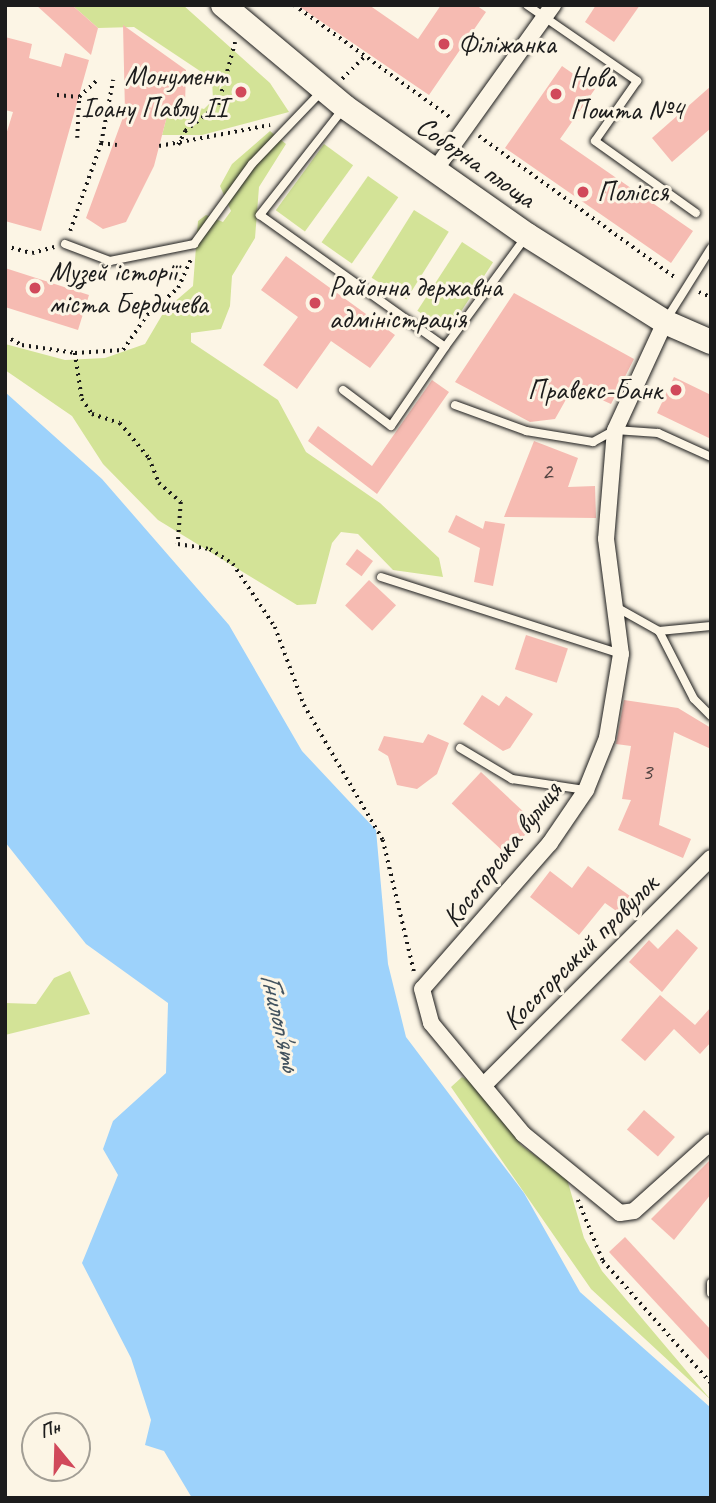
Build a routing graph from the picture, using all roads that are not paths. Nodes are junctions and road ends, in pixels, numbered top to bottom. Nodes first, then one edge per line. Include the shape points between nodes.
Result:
1 (223, 5) edge
2 (527, 5) edge
3 (549, 11) edge
4 (335, 94) junction
5 (435, 170) junction
6 (695, 213) dead end
7 (527, 235) junction
8 (65, 244) road end
9 (711, 248) edge
10 (665, 322) junction
11 (711, 342) edge
12 (445, 347) junction
13 (343, 390) dead end
14 (454, 405) dead end
15 (615, 430) junction
16 (711, 457) edge
17 (381, 577) dead end
18 (616, 607) junction
19 (711, 626) edge
20 (659, 631) junction
21 (621, 654) junction
22 (711, 716) edge
23 (460, 748) dead end
24 (586, 790) junction
25 (711, 858) edge
26 (486, 1083) junction
27 (711, 1142) edge
28 (711, 1283) edge
29 (711, 1293) edge

1 - 4 main road, Соборна площа
2 - 3 lane
3 - 5 street
3 - 6 lane via 637,81 594,141
4 - 5 main road, Соборна площа
4 - 8 lane via 302,113 252,164 194,244 110,261
4 - 12 lane via 260,215
5 - 7 main road, Соборна площа
7 - 10 main road, Соборна площа
7 - 12 lane
9 - 10 lane
10 - 11 main road, Соборна площа
10 - 15 street, Косогорська вулиця
12 - 13 lane via 391,426
14 - 15 lane via 526,431 593,442
15 - 16 lane via 658,433
15 - 18 street, Косогорська вулиця via 606,539
17 - 21 lane
18 - 20 lane
18 - 21 street, Косогорська вулиця
19 - 20 lane
20 - 22 lane via 694,699
21 - 24 street, Косогорська вулиця via 607,738
23 - 24 lane via 512,779
24 - 26 street, Косогорська вулиця via 550,843 422,989 431,1023
25 - 26 street, Косогорський провулок
26 - 27 street via 523,1134 620,1213 634,1211
28 - 29 lane

